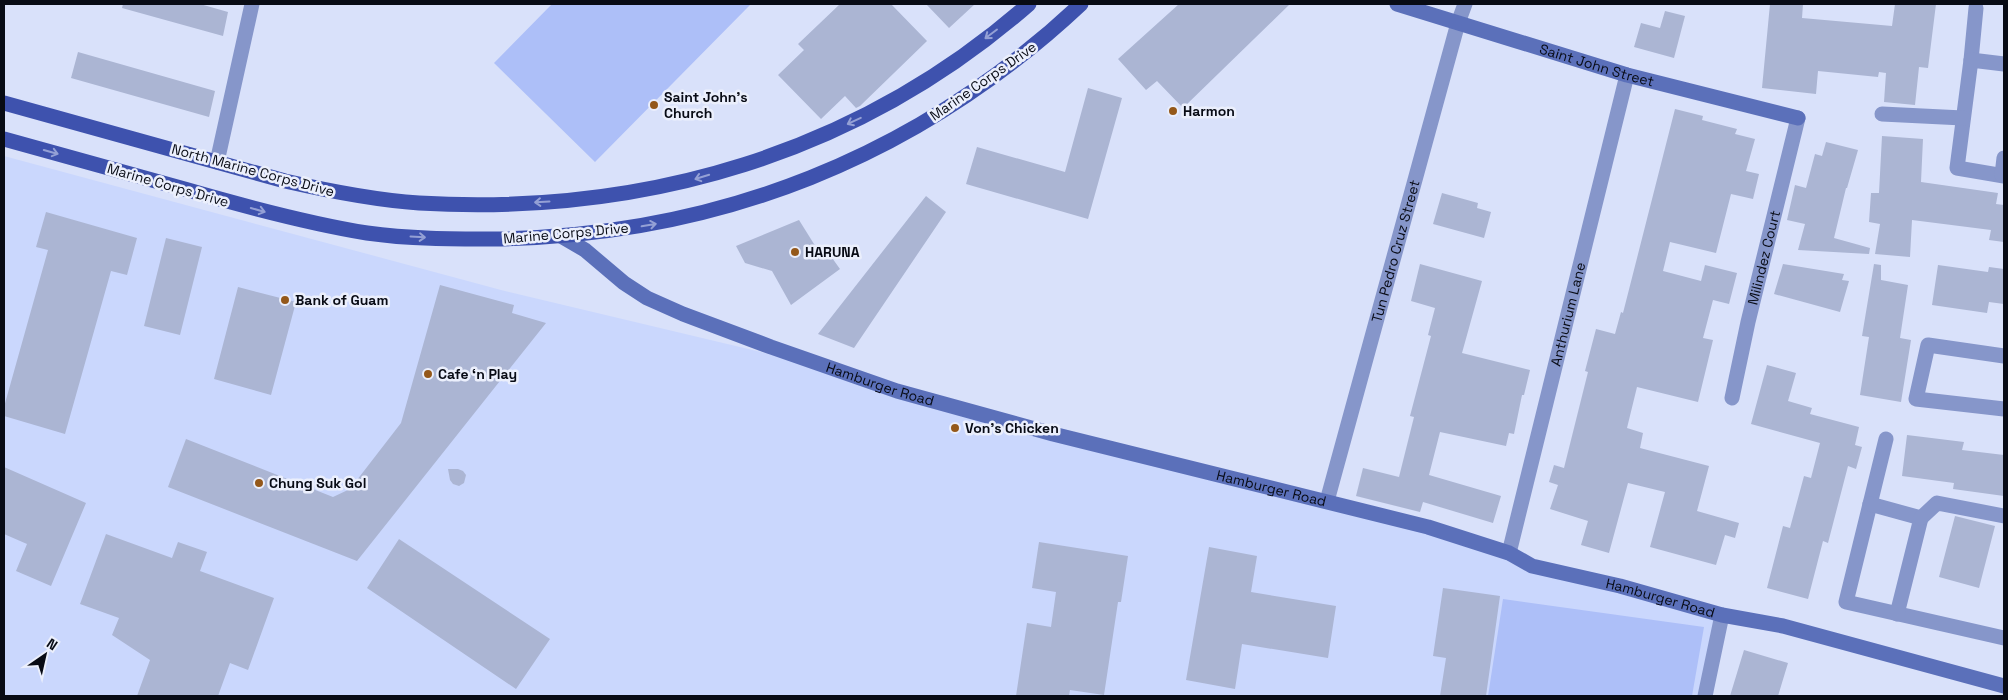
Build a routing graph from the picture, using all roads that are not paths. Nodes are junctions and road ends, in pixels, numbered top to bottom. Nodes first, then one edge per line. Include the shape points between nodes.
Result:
1 (252, 4) edge
2 (1029, 4) edge
3 (1081, 4) edge
4 (1397, 4) edge
5 (1465, 4) edge
6 (1976, 8) dead end
7 (1458, 23) junction
8 (1971, 60) junction
9 (2004, 64) edge
10 (1627, 75) junction
11 (4, 102) edge
12 (1882, 114) dead end
13 (1798, 118) joint
14 (1964, 118) junction
15 (4, 139) edge
16 (2004, 158) edge
17 (217, 162) junction
18 (2003, 176) edge
19 (560, 236) junction
20 (2004, 356) edge
21 (1732, 398) dead end
22 (2004, 409) edge
23 (1886, 439) dead end
24 (1328, 501) junction
25 (1870, 504) junction
26 (2004, 516) edge
27 (1921, 518) junction
28 (1509, 554) junction
29 (1897, 614) junction
30 (1722, 615) junction
31 (2004, 638) edge
32 (2004, 686) edge
33 (1705, 696) edge

1 - 17 street
2 -> 17 main road, North Marine Corps Drive via 941,71 861,117 819,137 745,164 647,190 558,202 418,203 329,191
19 -> 3 main road, Marine Corps Drive via 703,214 833,169 899,137 960,100 1034,46
4 - 7 street, Saint John Street
5 - 7 street, Tun Pedro Cruz Street
6 - 8 street
7 - 10 street, Saint John Street
7 - 24 street, Tun Pedro Cruz Street
8 - 9 street
8 - 14 street
10 - 13 street, Saint John Street
10 - 28 street, Anthurium Lane
11 - 17 main road, North Marine Corps Drive
12 - 14 street
13 - 21 street, Milindez Court
14 - 18 street via 1957,168
15 -> 19 main road, Marine Corps Drive via 322,225 416,238
16 - 18 street
19 - 24 street, Hamburger Road via 585,250 646,298 832,369 972,413
20 - 22 street via 1928,345 1916,399
23 - 25 street
24 - 28 street, Hamburger Road via 1428,527
25 - 27 street
25 - 29 street via 1846,602
26 - 27 street via 1937,504
27 - 29 street
28 - 30 street, Hamburger Road via 1532,566 1620,586
29 - 31 street
30 - 32 street, Hamburger Road via 1783,626
30 - 33 street

